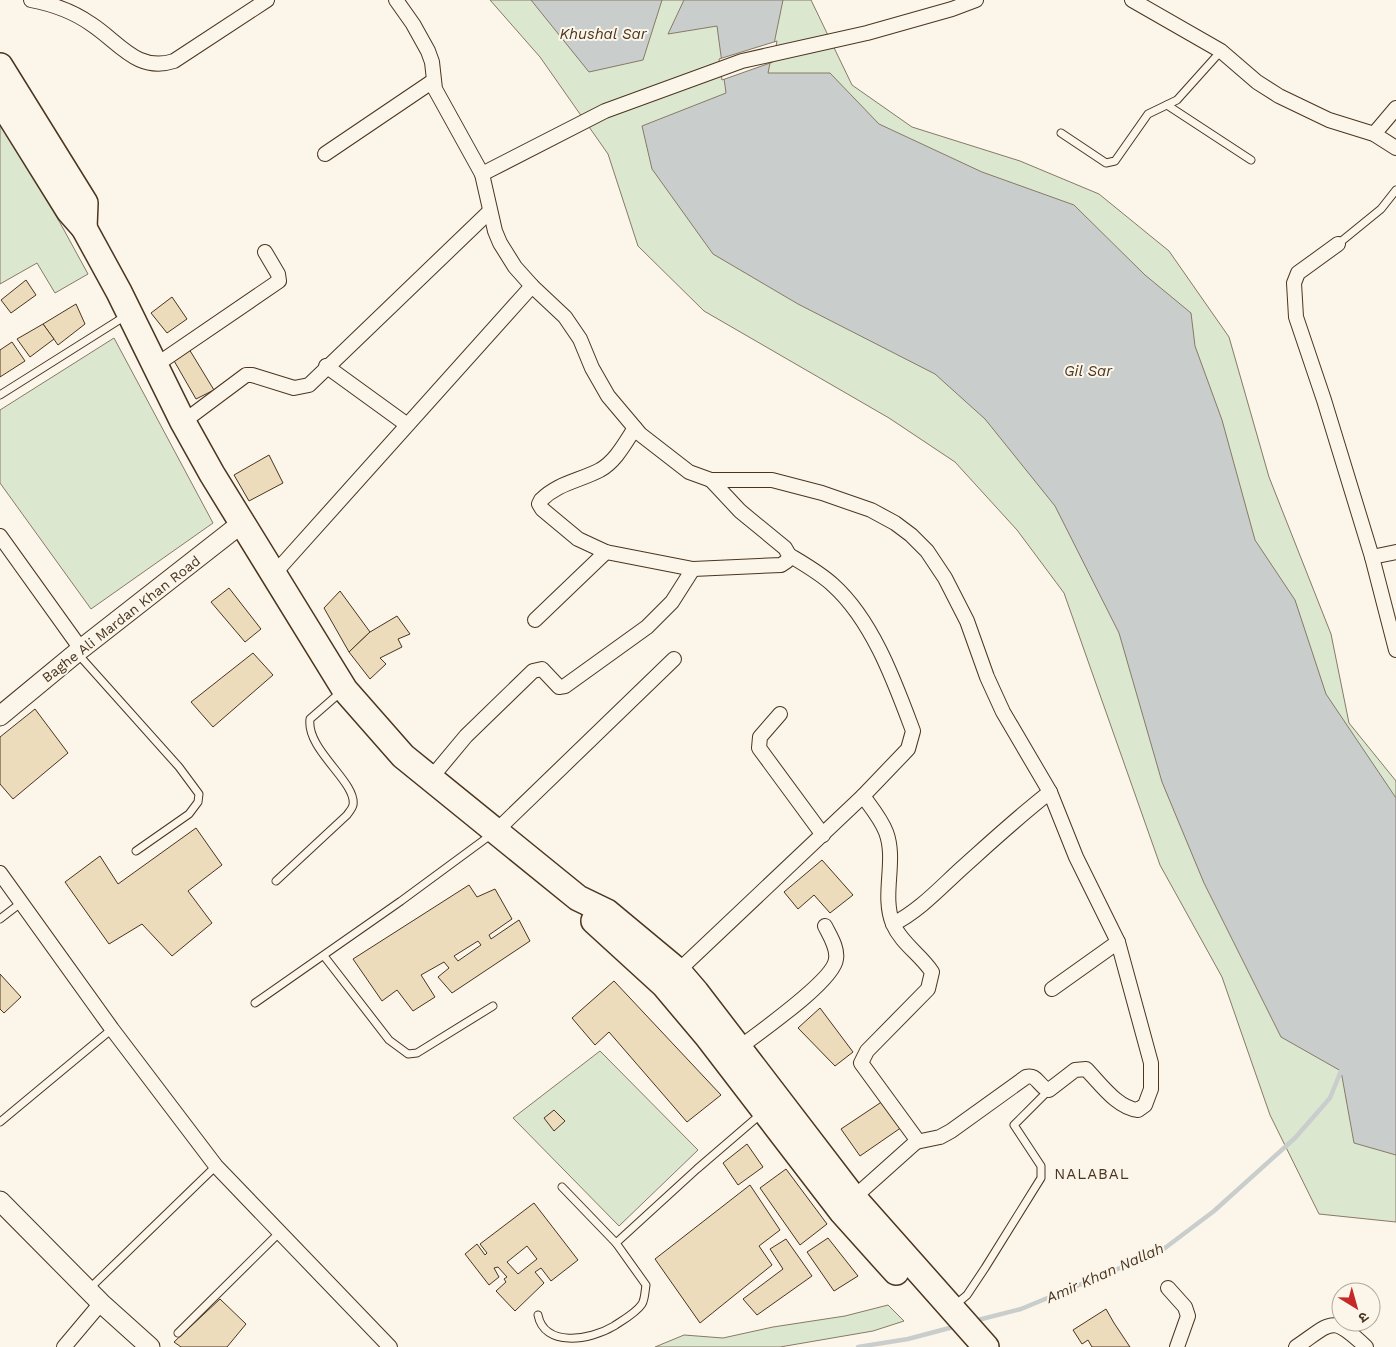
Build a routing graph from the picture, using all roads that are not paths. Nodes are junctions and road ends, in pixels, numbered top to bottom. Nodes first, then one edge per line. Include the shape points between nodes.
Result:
1 (31, 0) edge
2 (267, 0) edge
3 (396, 0) edge
4 (976, 0) edge
5 (1132, 0) edge
6 (1221, 51) junction
7 (0, 66) edge
8 (433, 81) junction
9 (0, 100) edge
10 (1167, 105) junction
11 (1396, 108) edge
12 (1061, 134) dead end
13 (1374, 134) junction
14 (1396, 148) edge
15 (325, 154) dead end
16 (1251, 160) dead end
17 (482, 174) junction
18 (1396, 190) edge
19 (490, 211) junction
20 (84, 228) junction
21 (1338, 244) joint
22 (265, 252) dead end
23 (532, 286) junction
24 (130, 314) junction
25 (156, 365) junction
26 (326, 366) junction
27 (0, 394) edge
28 (183, 422) junction
29 (406, 424) junction
30 (635, 428) junction
31 (711, 480) junction
32 (242, 523) junction
33 (0, 536) edge
34 (606, 552) junction
35 (1396, 552) edge
36 (789, 555) junction
37 (1372, 557) junction
38 (693, 570) junction
39 (273, 576) junction
40 (534, 620) dead end
41 (1396, 650) edge
42 (79, 651) junction
43 (674, 659) dead end
44 (344, 690) junction
45 (780, 714) dead end
46 (0, 716) edge
47 (430, 778) junction
48 (1050, 792) junction
49 (863, 796) junction
50 (495, 832) junction
51 (823, 835) junction
52 (136, 852) dead end
53 (0, 873) edge
54 (276, 881) dead end
55 (578, 898) junction
56 (22, 902) junction
57 (0, 919) edge
58 (893, 924) junction
59 (825, 926) dead end
60 (1118, 942) junction
61 (324, 956) junction
62 (678, 971) junction
63 (1052, 989) dead end
64 (255, 1003) dead end
65 (494, 1006) dead end
66 (112, 1029) junction
67 (739, 1048) junction
68 (1049, 1090) junction
69 (773, 1106) junction
70 (0, 1122) edge
71 (916, 1142) junction
72 (216, 1166) junction
73 (562, 1187) dead end
74 (0, 1201) edge
75 (848, 1205) junction
76 (279, 1233) junction
77 (616, 1243) junction
78 (1168, 1288) dead end
79 (95, 1296) junction
80 (944, 1313) junction
81 (538, 1316) dead end
82 (178, 1333) dead end
83 (64, 1347) edge
84 (150, 1347) edge
85 (390, 1347) edge
86 (964, 1347) edge
87 (986, 1347) edge
88 (1177, 1347) edge
89 (1296, 1347) edge
90 (1366, 1347) edge

1 - 2 street via 78,16 133,57 149,65 161,65 174,61
3 - 8 street via 428,50
4 - 17 street via 877,30 742,61 605,111
5 - 6 street
6 - 10 lane via 1186,92
6 - 13 street via 1279,96 1329,120
7 - 20 highway via 85,203
8 - 15 street
8 - 17 street via 440,100
9 - 20 highway
10 - 12 lane via 1148,114 1110,164
10 - 16 lane
11 - 13 street
13 - 14 street
17 - 19 street
18 - 21 lane via 1381,209
19 - 23 street via 500,243
19 - 26 street
20 - 24 highway
21 - 37 street via 1298,274 1294,283 1296,317
22 - 25 street via 279,282
23 - 29 street
23 - 30 street via 566,317 608,396
24 - 25 highway
24 - 27 lane
25 - 28 highway
26 - 28 street via 309,384 294,388 246,375
26 - 29 street
28 - 32 highway
29 - 39 street
30 - 31 street via 670,460
30 - 34 street via 607,465 568,481 546,495 540,504 578,539
31 - 36 street
31 - 48 street via 755,478 791,484 871,510 911,535 927,551 957,598 1003,712
32 - 39 highway
32 - 42 main road, Baghe Ali Mardan Khan Road
33 - 42 street
34 - 38 street
34 - 40 street
35 - 37 street
36 - 38 street via 781,565
36 - 49 street via 833,585 850,604 894,679 913,731 908,749
37 - 41 street
38 - 47 street via 672,602 647,627 565,686 558,687 542,669 532,671 466,736
39 - 44 highway
42 - 46 main road, Baghe Ali Mardan Khan Road
42 - 52 lane via 179,767 198,794 198,802 189,814
43 - 50 street
44 - 47 highway via 386,739
44 - 54 lane via 310,719 309,728 347,788 353,806
45 - 51 street via 760,737 759,748
47 - 50 highway
48 - 58 street via 1013,821 928,900
48 - 60 street via 1076,856
49 - 51 street
49 - 58 street via 886,832 891,854 889,893
50 - 55 highway
50 - 61 lane
51 - 62 street
53 - 56 street
55 - 62 highway via 607,912
55 - 69 highway via 595,923 664,985
56 - 57 lane
56 - 66 street
58 - 71 street via 932,972 931,981 928,989 867,1051 860,1063
59 - 67 street via 835,948 836,960 829,974
60 - 63 street
60 - 68 street via 1151,1063 1151,1089 1145,1105 1138,1110 1130,1110 1086,1069 1080,1068
61 - 64 lane
61 - 65 lane via 389,1040 408,1054 417,1053
62 - 67 highway
66 - 70 lane
66 - 72 street
67 - 69 highway
68 - 71 street via 1041,1086 1035,1077 1026,1076 952,1131
68 - 80 lane via 1014,1125 1040,1166 1041,1178 967,1295
69 - 75 highway
69 - 77 lane via 697,1169
71 - 75 street
72 - 76 street
72 - 79 lane
73 - 77 lane
74 - 79 main road
75 - 80 highway
76 - 82 lane
76 - 85 street
77 - 81 lane via 646,1285 642,1304 627,1318 577,1343 561,1344 548,1339 539,1327
78 - 88 street via 1185,1307 1188,1316
79 - 83 street
79 - 84 main road
80 - 86 highway
80 - 87 highway
89 - 90 street via 1325,1327 1337,1324 1345,1327

